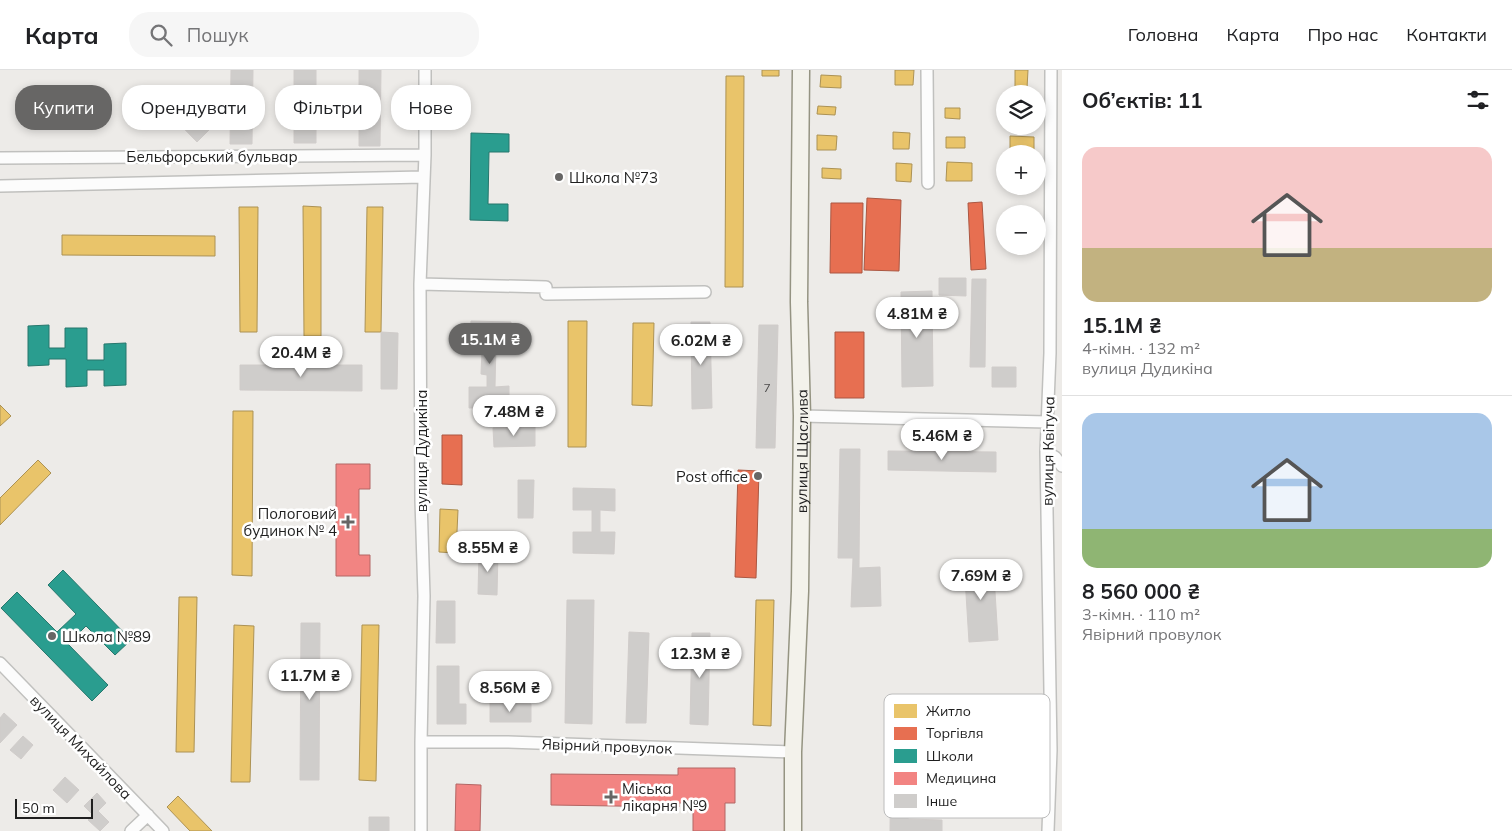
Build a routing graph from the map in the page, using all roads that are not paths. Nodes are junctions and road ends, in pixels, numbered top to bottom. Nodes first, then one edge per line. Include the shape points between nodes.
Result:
1 (425, 70) edge
2 (801, 70) edge
3 (927, 70) edge
4 (1052, 70) edge
5 (425, 155) junction
6 (0, 158) edge
7 (424, 177) junction
8 (928, 183) dead end
9 (0, 186) edge
10 (420, 284) junction
11 (705, 292) dead end
12 (1050, 353) junction
13 (1062, 353) edge
14 (802, 416) junction
15 (1047, 422) junction
16 (1046, 452) junction
17 (1062, 466) edge
18 (0, 663) edge
19 (9, 672) junction
20 (0, 680) edge
21 (421, 742) junction
22 (1056, 750) edge
23 (793, 752) junction
24 (1050, 811) edge
25 (148, 815) junction
26 (1049, 818) edge
27 (131, 831) edge
28 (163, 831) edge
29 (422, 831) edge
30 (793, 831) edge
31 (1048, 831) edge

1 - 5 street, вулиця Дудикіна
2 - 14 street, вулиця Щаслива via 799,302
3 - 8 street
4 - 12 street, вулиця Квітуча
5 - 6 street, Бельфорський бульвар
5 - 7 street, вулиця Дудикіна
7 - 9 street, Бельфорський бульвар
7 - 10 street, вулиця Дудикіна
10 - 11 street via 546,287 546,294
10 - 21 street, вулиця Дудикіна via 424,596
12 - 13 street
12 - 15 street, вулиця Квітуча
14 - 15 street
14 - 23 street, вулиця Щаслива via 800,590
15 - 16 street, вулиця Квітуча
16 - 17 street
16 - 22 street, вулиця Квітуча
18 - 19 street, вулиця Михайлова
19 - 20 street
19 - 25 street, вулиця Михайлова
21 - 23 street, Явірний провулок
21 - 29 street, вулиця Дудикіна
22 - 24 street, вулиця Квітуча
23 - 30 street, вулиця Щаслива
25 - 27 street
25 - 28 street, вулиця Михайлова
26 - 31 street, вулиця Квітуча

